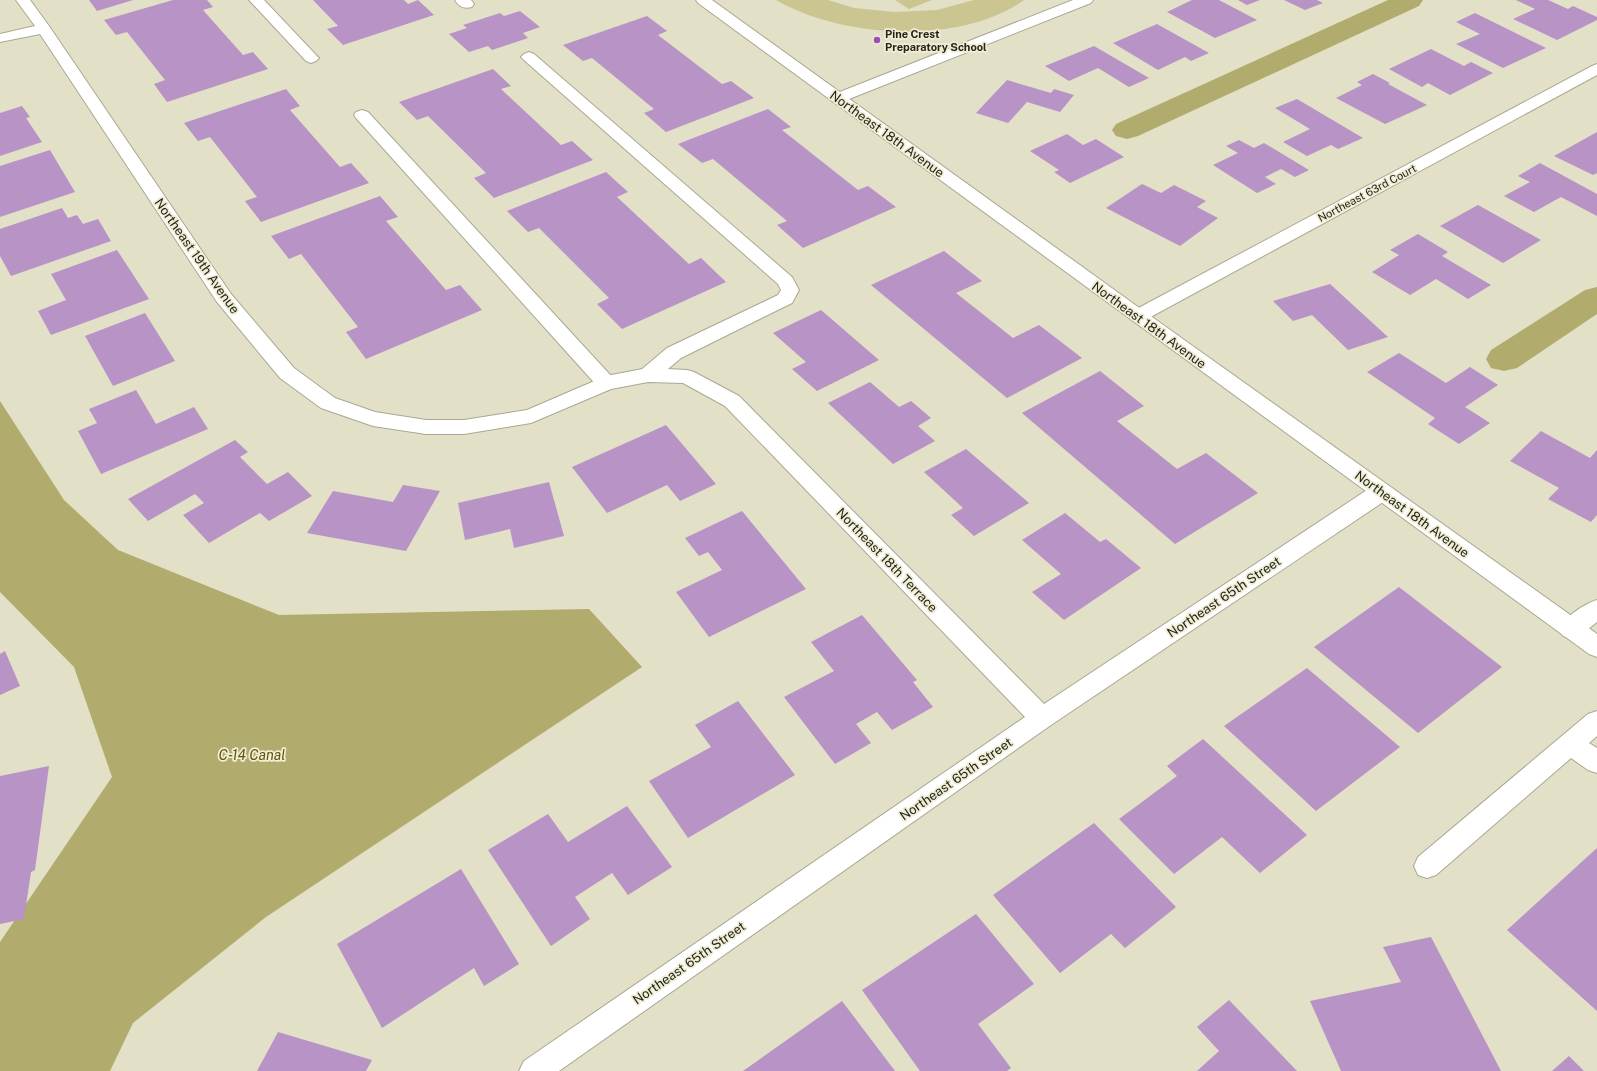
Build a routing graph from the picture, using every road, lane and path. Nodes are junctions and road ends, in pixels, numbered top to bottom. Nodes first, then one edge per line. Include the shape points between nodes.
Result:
1 (23, 0) edge
2 (256, 0) edge
3 (703, 0) edge
4 (1086, 0) edge
5 (44, 29) junction
6 (0, 38) edge
7 (530, 57) dead end
8 (311, 58) dead end
9 (1597, 69) edge
10 (838, 98) junction
11 (362, 115) dead end
12 (1138, 316) junction
13 (648, 375) junction
14 (606, 384) junction
15 (732, 401) joint
16 (1381, 492) junction
17 (1597, 609) edge
18 (1571, 629) junction
19 (1597, 647) edge
20 (1042, 718) junction
21 (1597, 720) edge
22 (1570, 744) junction
23 (1597, 762) edge
24 (1427, 866) dead end
25 (534, 1071) edge

1 - 5 street, Northeast 19th Avenue
2 - 8 street
3 - 10 street, Northeast 18th Avenue
4 - 10 street
5 - 6 street
5 - 14 street, Northeast 19th Avenue via 224,298 287,373 328,403 372,419 426,427 464,427 531,416
7 - 13 street via 786,281 790,290 785,299 674,353
9 - 12 street, Northeast 63rd Court
10 - 12 street, Northeast 18th Avenue
11 - 14 street
12 - 16 street, Northeast 18th Avenue
13 - 14 street, Northeast 19th Avenue
13 - 15 street, Northeast 19th Avenue via 687,377
15 - 20 street, Northeast 18th Terrace
16 - 18 street, Northeast 18th Avenue
16 - 20 street, Northeast 65th Street
17 - 18 street
18 - 19 street, Northeast 18th Avenue
20 - 25 street, Northeast 65th Street
21 - 22 street
22 - 23 street
22 - 24 street

